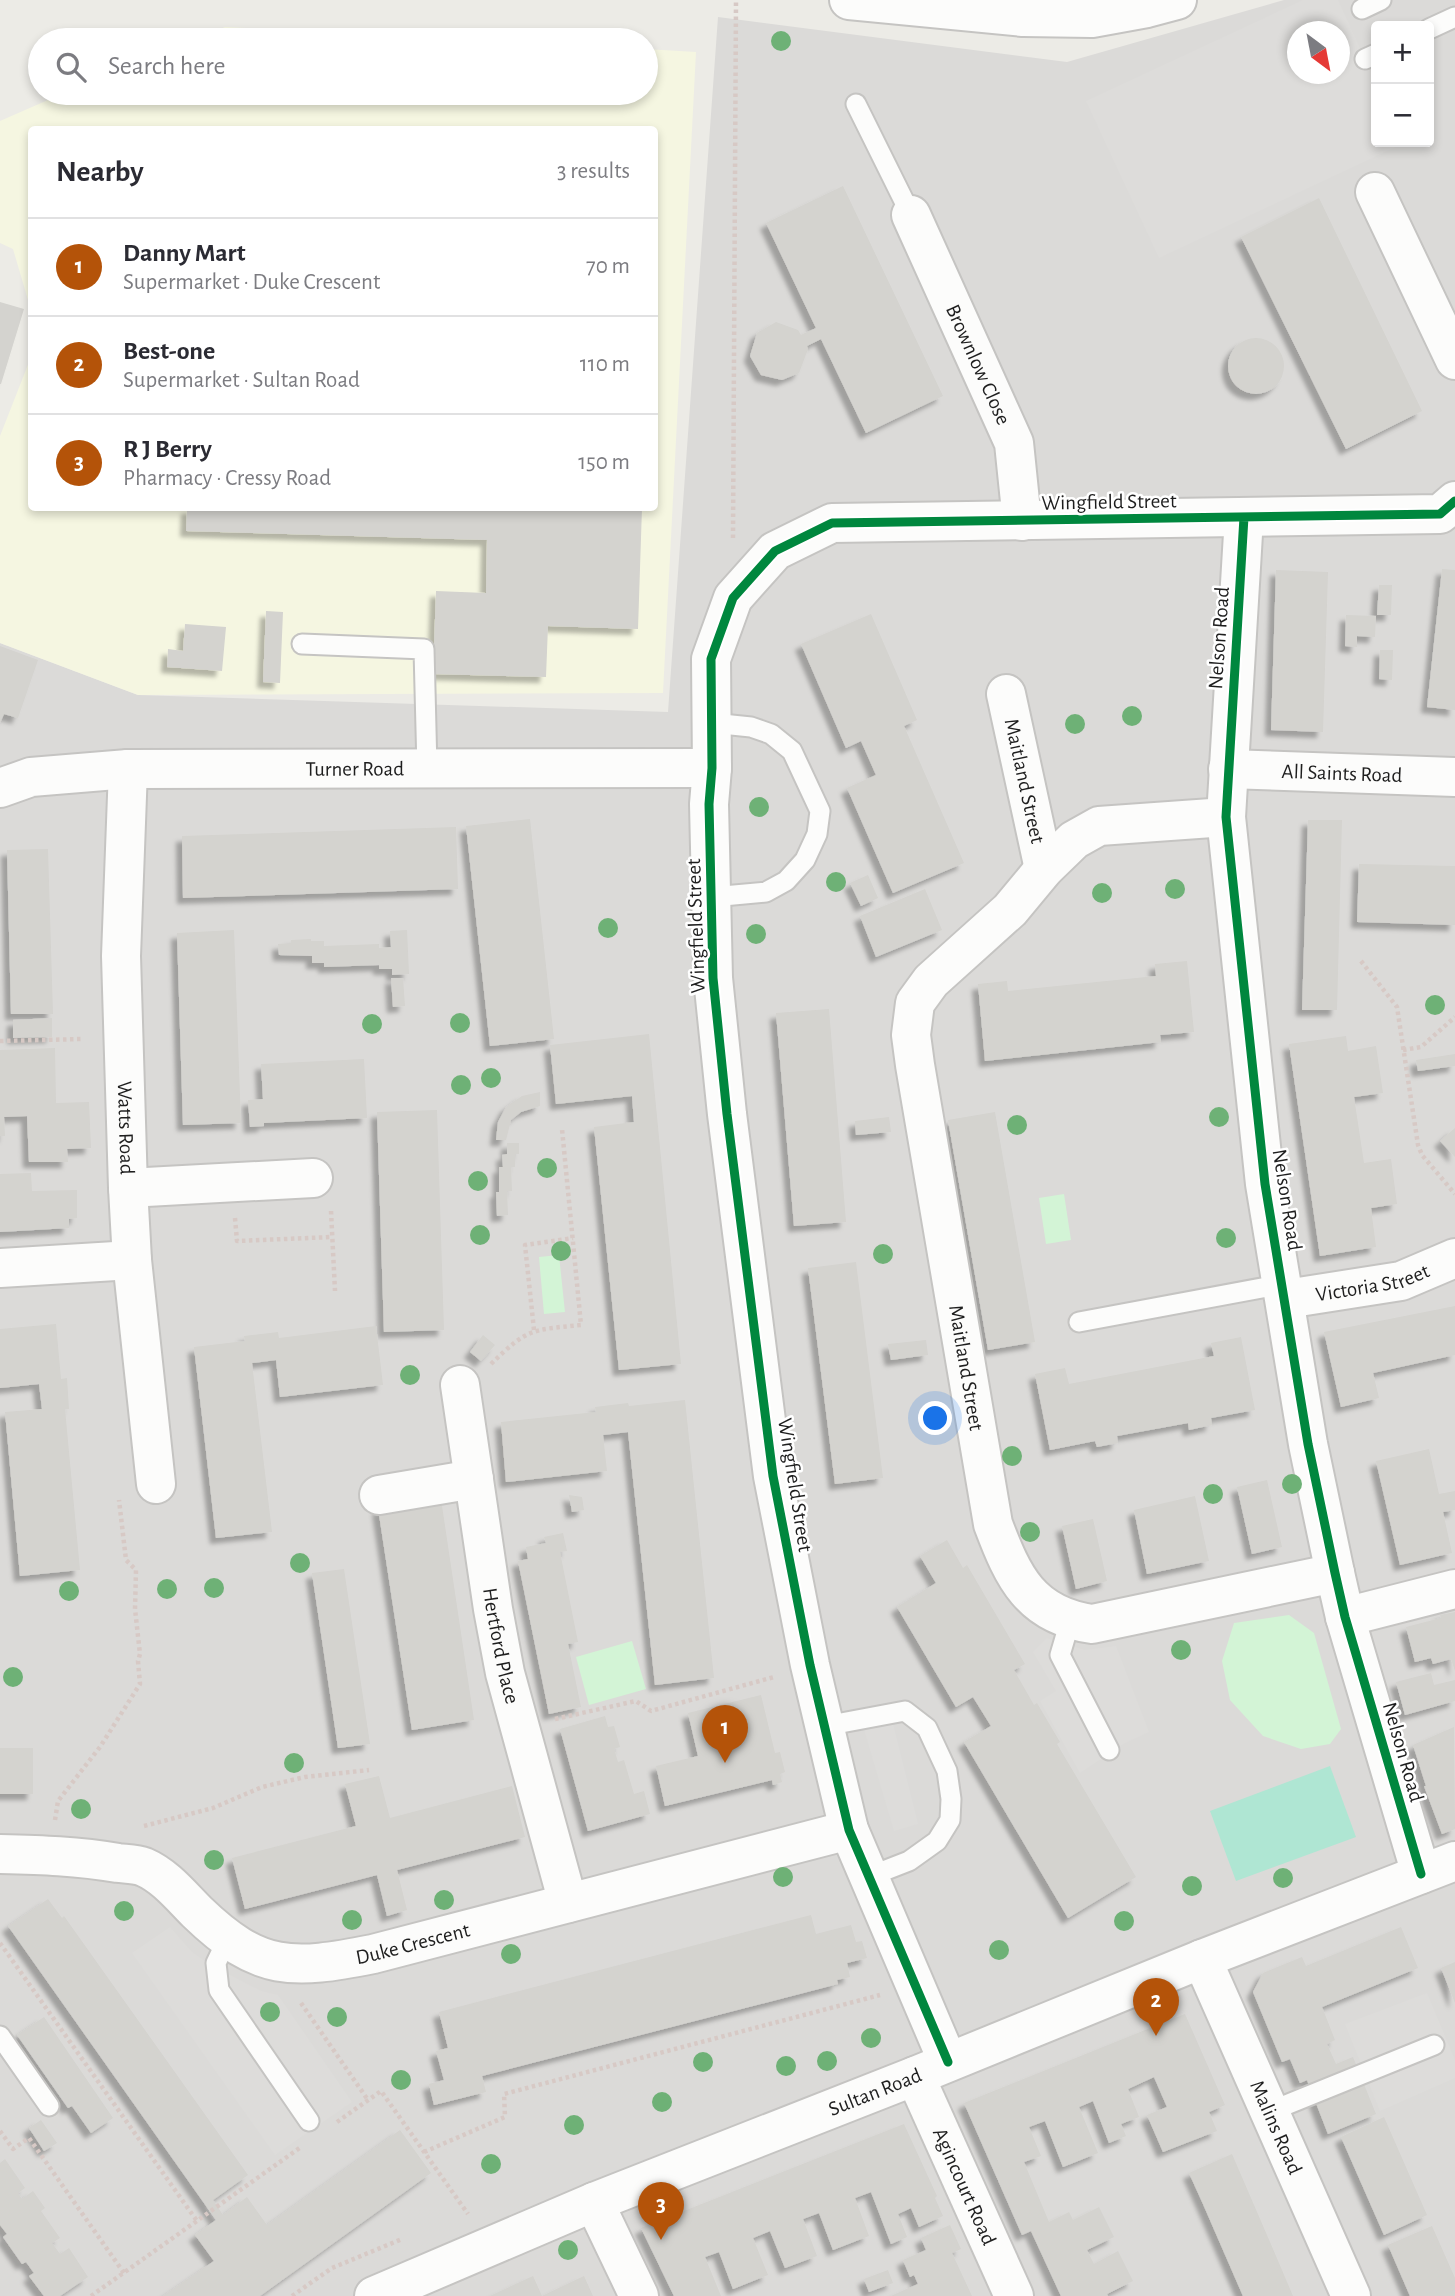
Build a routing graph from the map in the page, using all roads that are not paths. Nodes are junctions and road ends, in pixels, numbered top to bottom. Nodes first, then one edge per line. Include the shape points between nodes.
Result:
1 (849, 0) edge
2 (1177, 0) edge
3 (1381, 0) edge
4 (1023, 8) edge
5 (1362, 9) dead end
6 (1455, 17) edge
7 (1434, 27) edge
8 (856, 104) dead end
9 (1375, 191) dead end
10 (912, 215) joint
11 (1455, 360) edge
12 (1455, 501) edge
13 (1244, 517) junction
14 (1022, 522) junction
15 (302, 645) dead end
16 (1006, 694) dead end
17 (712, 723) junction
18 (712, 768) junction
19 (128, 769) junction
20 (428, 769) junction
21 (1228, 769) junction
22 (1455, 776) edge
23 (0, 789) edge
24 (1226, 817) junction
25 (1044, 869) junction
26 (712, 897) junction
27 (313, 1178) dead end
28 (128, 1188) junction
29 (1455, 1258) edge
30 (132, 1260) junction
31 (0, 1268) edge
32 (1285, 1292) junction
33 (1079, 1322) dead end
34 (475, 1376) road end
35 (474, 1479) junction
36 (140, 1491) road end
37 (379, 1495) dead end
38 (1335, 1573) junction
39 (1455, 1588) edge
40 (1345, 1617) junction
41 (1070, 1621) junction
42 (825, 1726) junction
43 (1109, 1750) dead end
44 (849, 1830) junction
45 (0, 1854) edge
46 (1438, 1868) edge
47 (868, 1877) junction
48 (568, 1903) junction
49 (227, 1940) junction
50 (1202, 1959) junction
51 (0, 2036) edge
52 (1434, 2045) dead end
53 (932, 2069) junction
54 (49, 2106) dead end
55 (1271, 2110) junction
56 (310, 2131) road end
57 (594, 2202) junction
58 (374, 2296) edge
59 (639, 2296) edge
60 (1014, 2296) edge
61 (1351, 2296) edge

1 - 4 street
2 - 4 street via 1093,18
3 - 5 lane
6 - 7 lane
8 - 10 lane
9 - 11 street
10 - 14 street, Brownlow Close via 1014,443
12 - 13 street, Wingfield Street via 1440,514
13 - 14 street, Wingfield Street
13 - 21 street, Nelson Road
14 - 17 street, Wingfield Street via 832,523 775,551 733,598 711,659
15 - 20 lane via 424,649
16 - 25 street, Maitland Street
17 - 18 street, Wingfield Street
17 - 26 lane via 751,727 771,734 792,751 820,811 817,834 805,860 786,881 766,892
18 - 20 street, Turner Road
18 - 26 street, Wingfield Street
19 - 20 street, Turner Road
19 - 23 street, Turner Road via 31,777
19 - 28 street, Watts Road via 121,956
21 - 22 street, All Saints Road
21 - 24 street, Nelson Road
24 - 25 street, Maitland Street via 1099,826 1074,840
24 - 32 street, Nelson Road via 1265,1184
25 - 41 street, Maitland Street via 1010,910 931,981 915,1003 911,1035 993,1524 1024,1589
26 - 42 street, Wingfield Street via 713,978 727,1114 773,1476
27 - 28 street
28 - 30 street, Watts Road
29 - 32 street, Victoria Street via 1401,1281
30 - 31 street
30 - 36 street, Watts Road
32 - 33 lane
32 - 38 street, Nelson Road via 1308,1444
34 - 35 street, Hertford Place
35 - 37 street
35 - 48 street, Hertford Place via 505,1673
38 - 40 street, Nelson Road
38 - 41 street via 1092,1624
39 - 40 street
40 - 46 street, Nelson Road
41 - 43 lane via 1060,1655
42 - 44 street, Wingfield Street
42 - 47 lane via 905,1711 927,1728 947,1772 950,1820 937,1841 909,1861
44 - 47 street, Wingfield Street
44 - 48 street, Duke Crescent
45 - 49 street, Duke Crescent via 83,1857 143,1867 167,1882
46 - 50 street, Sultan Road
47 - 53 street, Wingfield Street
48 - 49 street, Duke Crescent via 335,1961 294,1964 263,1959
49 - 56 lane via 216,1963 219,1990
50 - 53 street, Sultan Road
50 - 55 street, Malins Road
51 - 54 lane
52 - 55 lane
53 - 57 street, Sultan Road
53 - 60 street, Agincourt Road
55 - 61 street, Malins Road
57 - 58 street, Sultan Road
57 - 59 street

